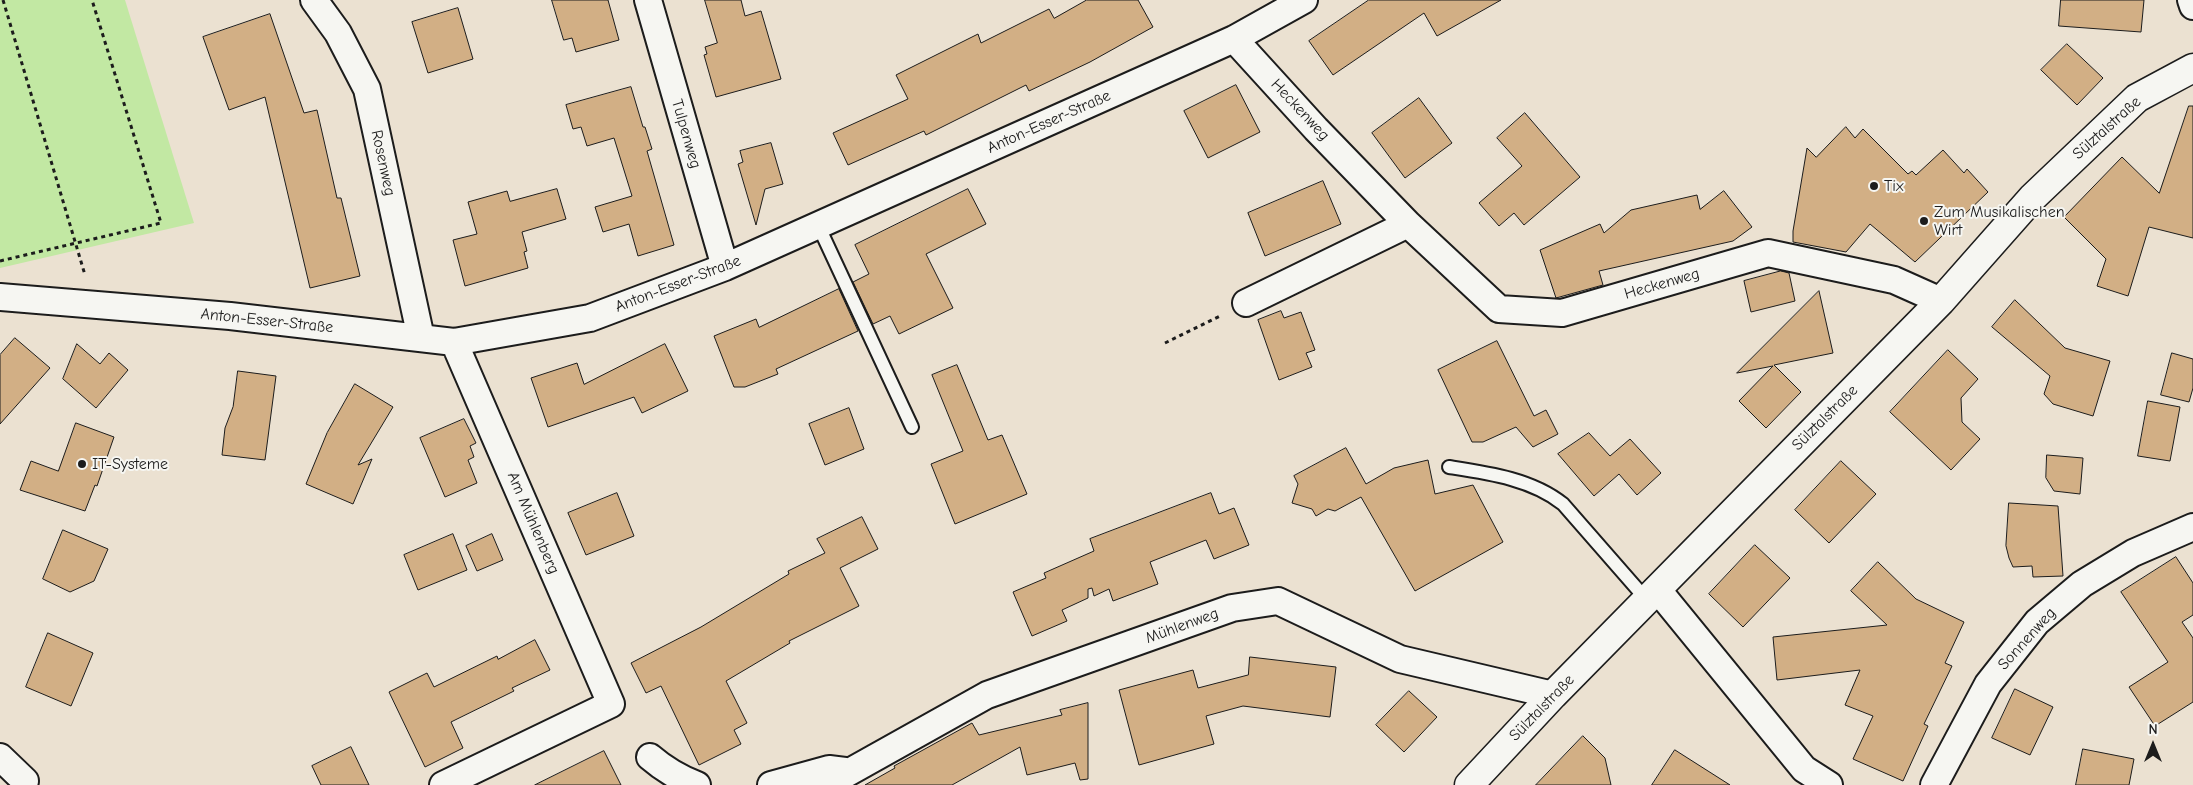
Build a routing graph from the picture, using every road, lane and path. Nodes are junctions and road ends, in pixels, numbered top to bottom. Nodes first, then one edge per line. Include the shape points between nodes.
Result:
1 (3, 0) edge
2 (92, 0) edge
3 (314, 0) edge
4 (648, 0) edge
5 (1304, 0) edge
6 (2191, 0) edge
7 (2193, 6) edge
8 (1234, 39) junction
9 (2193, 68) edge
10 (1408, 224) junction
11 (818, 226) junction
12 (76, 244) junction
13 (0, 261) edge
14 (725, 267) junction
15 (0, 297) edge
16 (1941, 301) junction
17 (1246, 303) joint
18 (94, 305) junction
19 (421, 338) junction
20 (454, 342) junction
21 (1165, 344) dead end
22 (912, 427) dead end
23 (1449, 467) dead end
24 (2193, 527) edge
25 (1652, 594) junction
26 (1553, 695) junction
27 (0, 757) edge
28 (650, 757) dead end
29 (851, 772) junction
30 (25, 781) dead end
31 (443, 785) edge
32 (697, 785) edge
33 (771, 785) edge
34 (826, 785) edge
35 (1469, 785) edge
36 (1829, 785) edge
37 (1934, 785) edge

1 - 12 path
2 - 12 path via 160,223
3 - 19 street, Rosenweg via 338,34 367,89
4 - 14 street, Tulpenweg
5 - 8 street, Anton-Esser-Straße
6 - 7 street
8 - 10 street, Heckenweg
8 - 11 street, Anton-Esser-Straße
9 - 16 main road, Sülztalstraße via 2137,98 2032,198
10 - 16 street, Heckenweg via 1499,309 1562,314 1768,253 1894,280
10 - 17 street
11 - 14 street, Anton-Esser-Straße
11 - 22 lane
12 - 13 path
12 - 18 path
14 - 20 street, Anton-Esser-Straße via 590,318
15 - 18 street, Anton-Esser-Straße
16 - 25 main road, Sülztalstraße
17 - 21 path
18 - 19 street, Anton-Esser-Straße via 230,316
19 - 20 street, Anton-Esser-Straße
20 - 31 street, Am Mühlenberg via 611,704
23 - 25 lane via 1488,473 1551,494
24 - 37 street, Sonnenweg via 2133,553 2082,584 2037,622 1988,684
25 - 26 main road, Sülztalstraße
25 - 36 street via 1804,769
26 - 29 street, Mühlenweg via 1400,659 1278,601 1232,608 986,695
26 - 35 main road, Sülztalstraße
27 - 30 street
28 - 32 street via 679,778
29 - 33 street via 829,769
29 - 34 street, Mühlenweg

